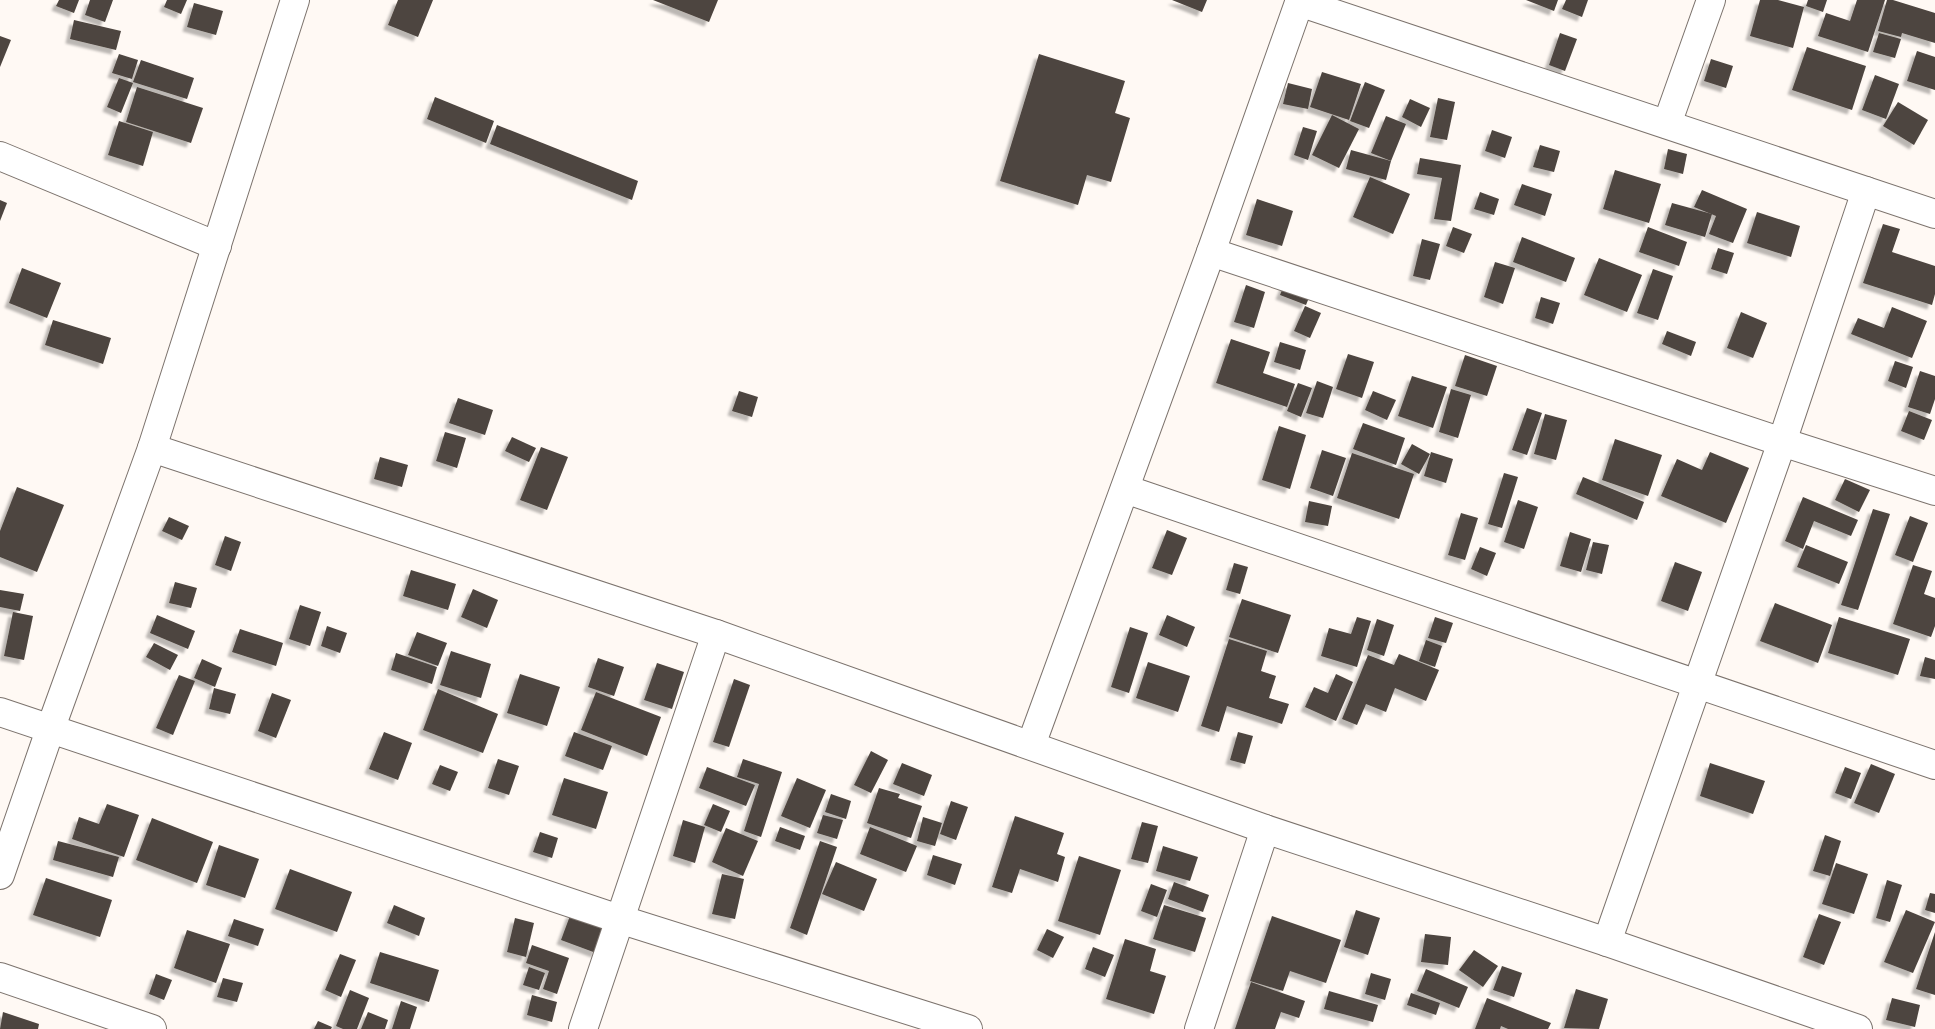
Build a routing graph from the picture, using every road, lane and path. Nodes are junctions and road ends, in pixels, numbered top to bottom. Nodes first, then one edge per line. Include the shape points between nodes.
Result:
1 (295, 0) edge
2 (1710, 0) edge
3 (1300, 1) edge
4 (1667, 124) junction
5 (0, 156) edge
6 (1866, 191) junction
7 (1935, 214) edge
8 (217, 246) junction
9 (1211, 252) junction
10 (1782, 442) junction
11 (152, 448) junction
12 (1125, 490) junction
13 (1935, 491) edge
14 (716, 634) junction
15 (1697, 683) junction
16 (0, 712) edge
17 (50, 730) junction
18 (1031, 745) junction
19 (1935, 765) edge
20 (1265, 829) junction
21 (0, 875) edge
22 (619, 919) junction
23 (1607, 942) junction
24 (0, 977) edge
25 (937, 1024) edge
26 (152, 1029) edge
27 (582, 1029) edge
28 (968, 1029) edge
29 (1199, 1029) edge
30 (1858, 1029) edge

1 - 8 street
2 - 4 street
3 - 4 street
3 - 9 street
4 - 6 street
5 - 8 street
6 - 7 street
6 - 10 street
8 - 11 street
9 - 10 street
9 - 12 street
10 - 13 street
10 - 15 street
11 - 14 street
11 - 17 street
12 - 15 street
12 - 18 street
14 - 18 street
14 - 22 street
15 - 19 street
15 - 23 street
16 - 17 street
17 - 21 street
17 - 22 street
18 - 20 street
20 - 23 street
20 - 29 street
22 - 25 street
22 - 27 street
23 - 30 street
24 - 26 street
25 - 28 street

